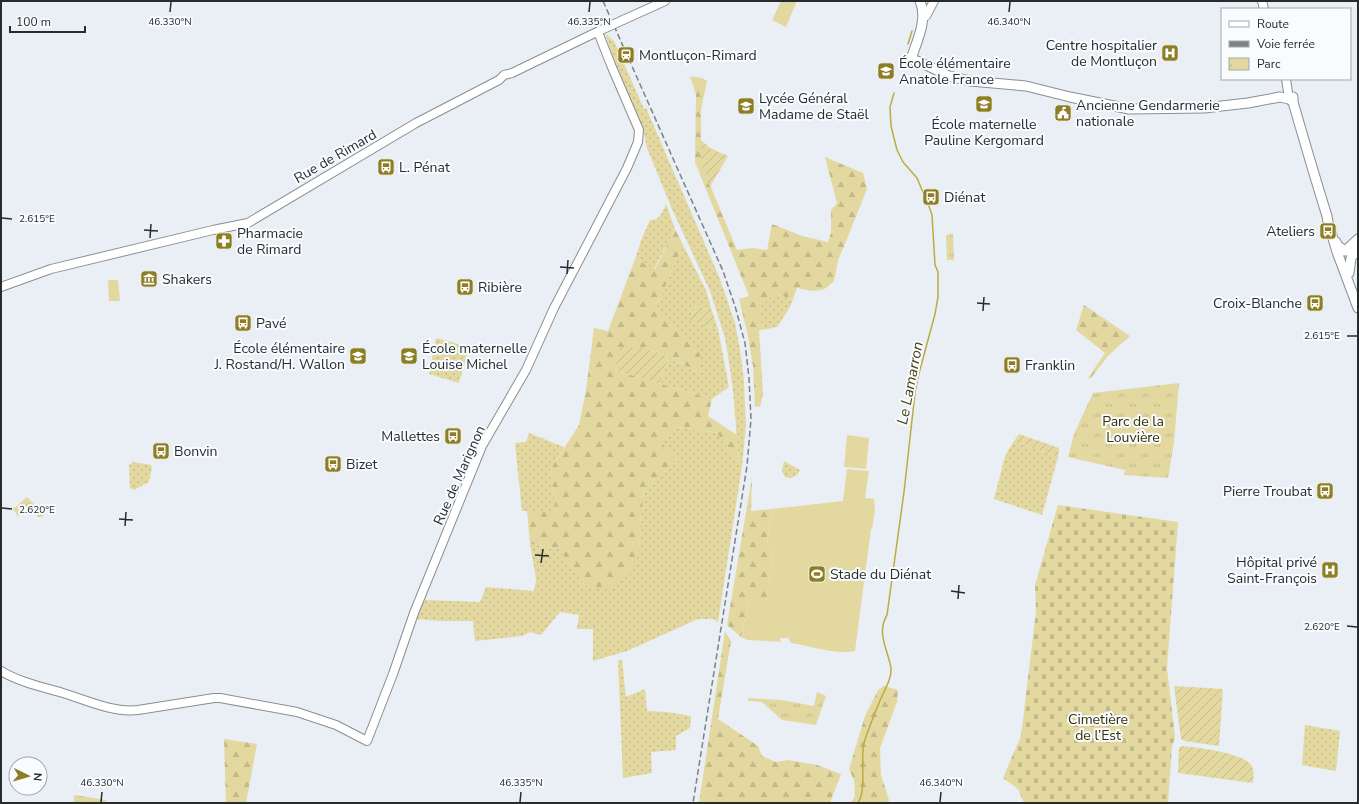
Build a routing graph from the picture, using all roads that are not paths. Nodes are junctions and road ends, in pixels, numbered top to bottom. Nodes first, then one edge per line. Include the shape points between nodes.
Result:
1 (666, 1) edge
2 (926, 5) edge
3 (600, 31) junction
4 (916, 45) junction
5 (955, 76) junction
6 (1286, 80) edge
7 (1286, 80) edge
8 (1289, 99) junction
9 (1309, 154) junction
10 (1358, 239) edge
11 (1358, 248) edge
12 (1342, 251) junction
13 (1349, 273) junction
14 (1, 286) edge
15 (1358, 307) edge
16 (1, 671) edge

1 - 3 street, Rue de Rimard, bridge
2 - 4 main road
3 - 14 street, Rue de Rimard via 504,75 416,123 248,222 51,269
3 - 16 street, Rue de Marignon via 611,65 639,130 638,142 554,308 526,370 482,446 419,600 367,741 336,725 297,712 214,698 128,710 21,680
4 - 5 main road via 924,58
4 - 5 main road via 911,59 949,76
5 - 8 main road via 970,81 1039,88 1129,110 1204,108
6 - 8 street
7 - 8 street
8 - 9 main road
9 - 12 main road via 1315,165
9 - 12 main road via 1328,222
10 - 12 main road
11 - 12 main road
11 - 13 main road via 1352,258
12 - 13 main road
12 - 15 main road
13 - 15 main road

